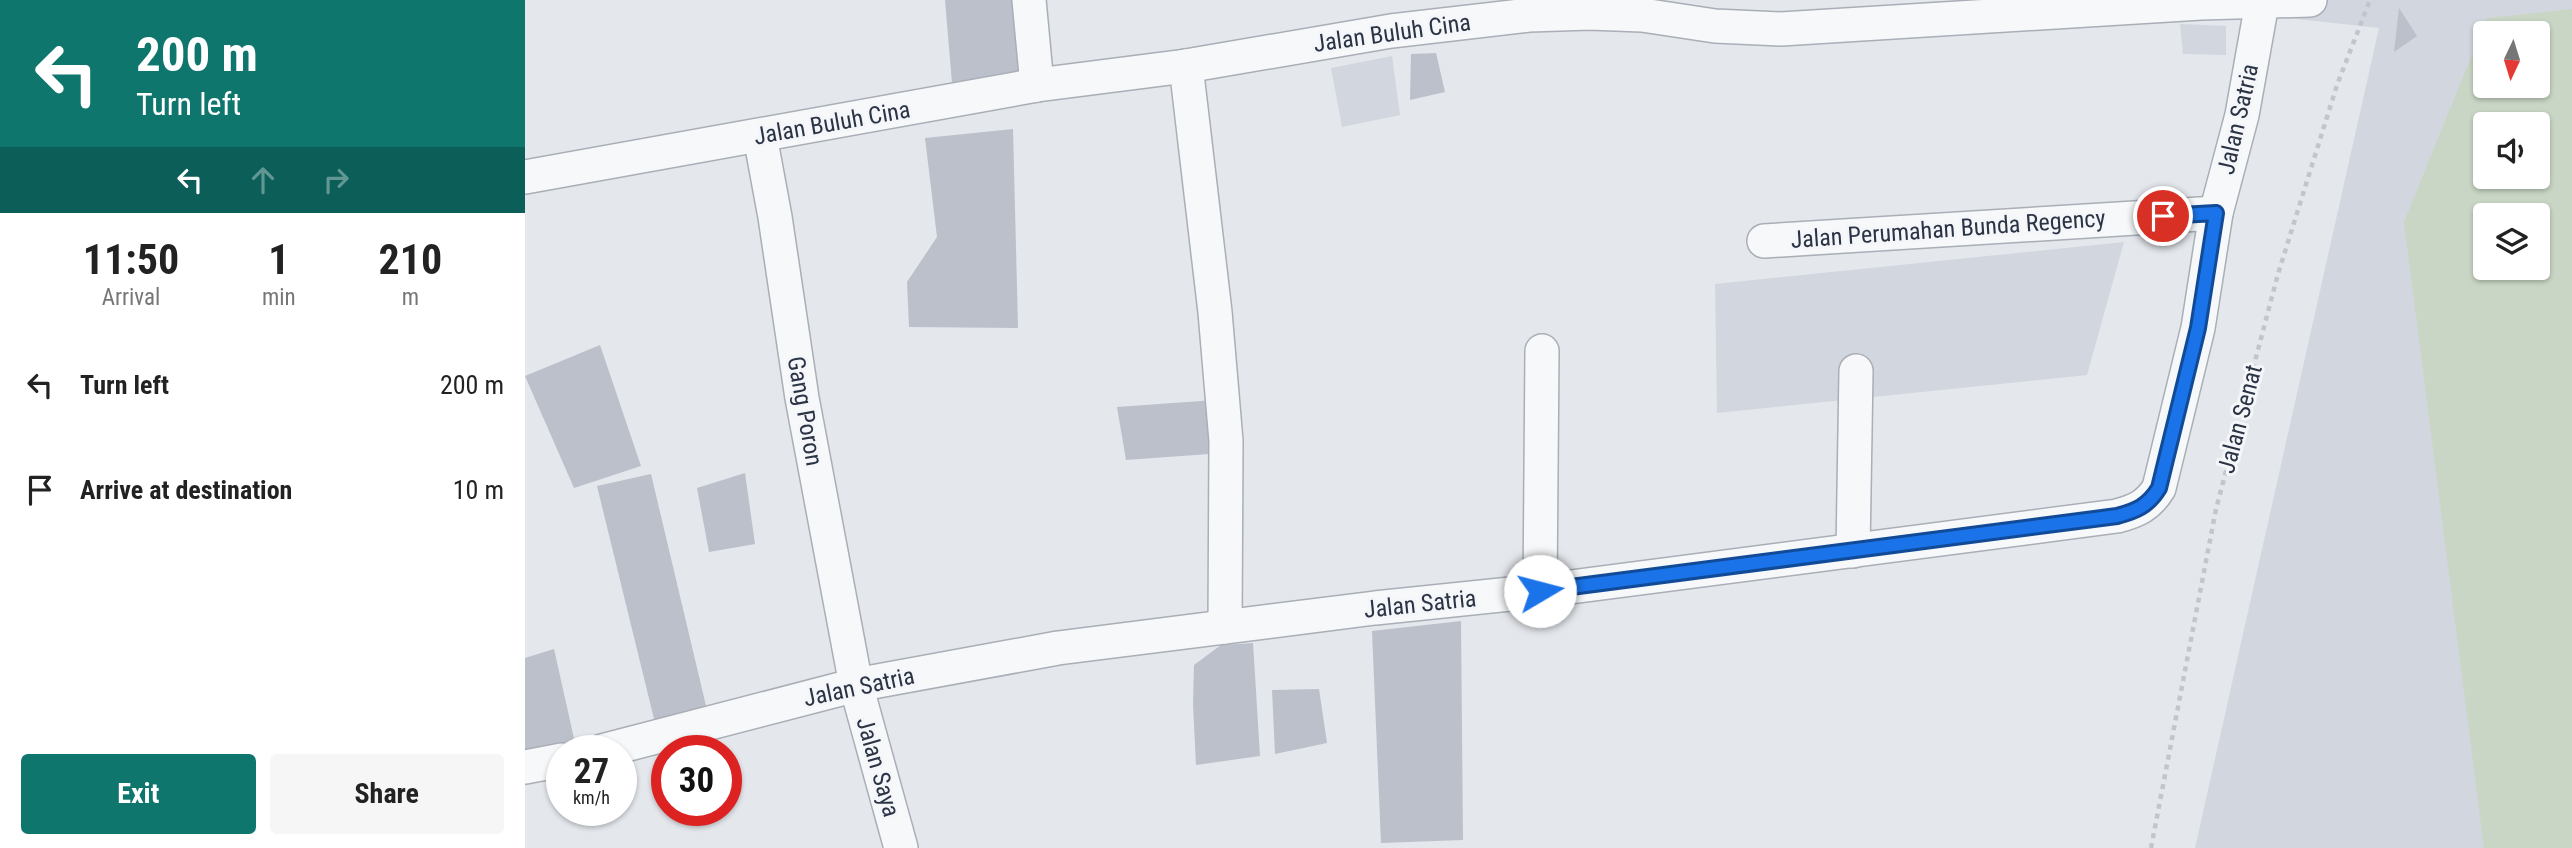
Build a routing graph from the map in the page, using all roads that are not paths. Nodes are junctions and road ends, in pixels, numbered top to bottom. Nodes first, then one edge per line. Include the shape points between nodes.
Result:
1 (1029, 0) edge
2 (2310, 0) edge
3 (2262, 3) junction
4 (1973, 8) edge
5 (1186, 66) junction
6 (1038, 85) junction
7 (760, 136) junction
8 (525, 177) edge
9 (2216, 213) junction
10 (1764, 241) dead end
11 (1542, 351) dead end
12 (1856, 372) dead end
13 (1853, 551) junction
14 (1540, 591) junction
15 (1225, 627) junction
16 (856, 685) junction
17 (637, 742) edge
18 (546, 763) edge
19 (525, 767) edge
20 (901, 848) edge

1 - 6 street
2 - 3 street, Jalan Buluh Cina
3 - 4 street, Jalan Buluh Cina
3 - 9 street, Jalan Satria via 2242,115
4 - 5 street, Jalan Buluh Cina via 1781,29 1715,26 1642,15 1529,15 1391,31
5 - 6 street, Jalan Buluh Cina
5 - 15 street via 1226,441
6 - 7 street, Jalan Buluh Cina
7 - 8 street, Jalan Buluh Cina
7 - 16 street, Gang Poron via 802,398
9 - 10 street, Jalan Perumahan Bunda Regency
9 - 13 street, Jalan Satria via 2198,328 2159,488 2152,500 2117,516
11 - 14 street
12 - 13 street
13 - 14 street, Jalan Satria
14 - 15 street, Jalan Satria
15 - 16 street, Jalan Satria via 1058,648
16 - 17 street, Jalan Satria
16 - 20 street, Jalan Saya
18 - 19 street

